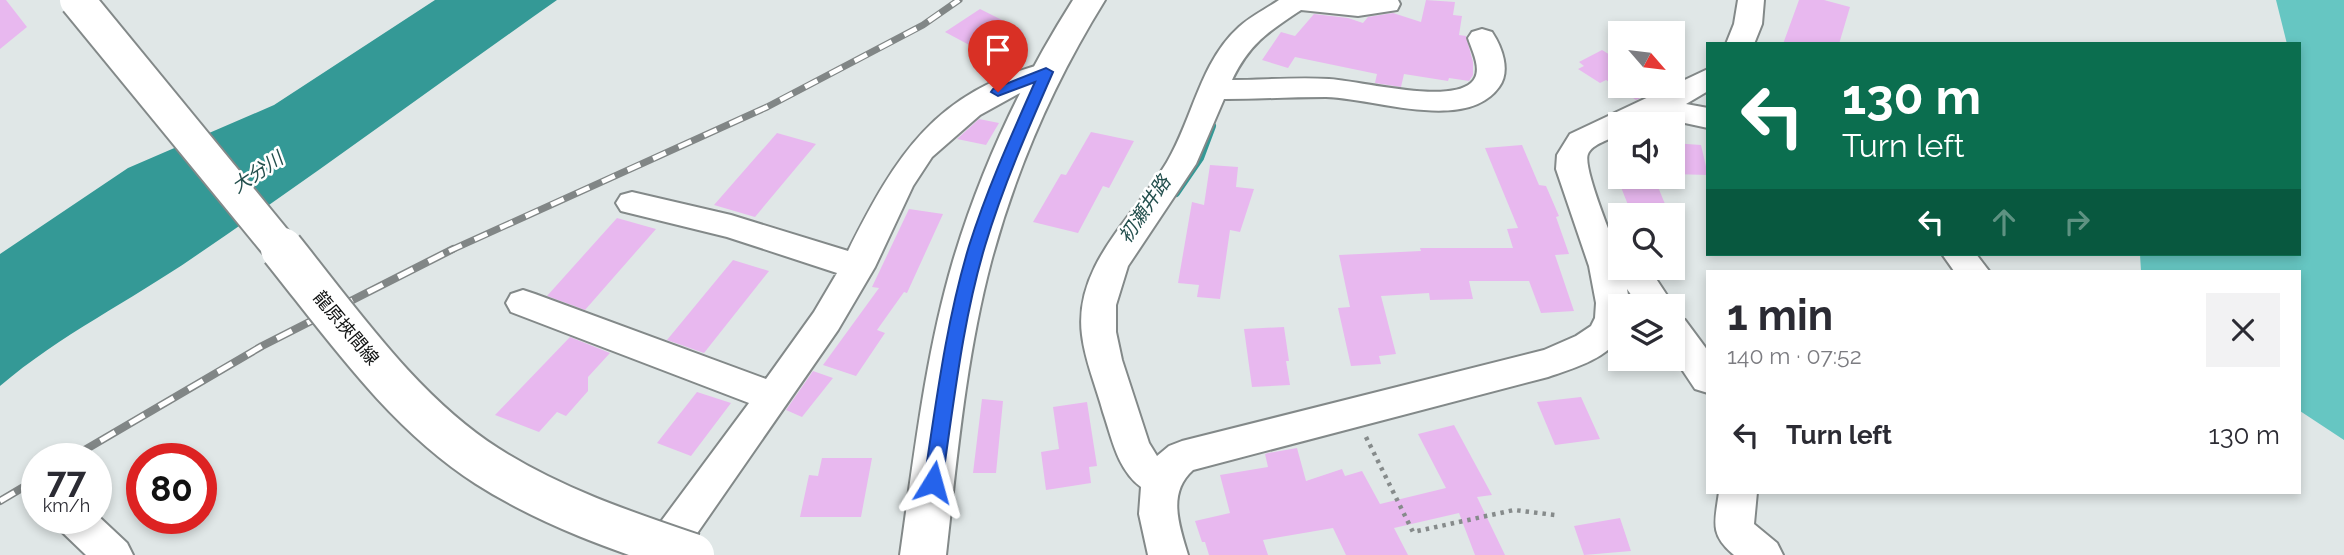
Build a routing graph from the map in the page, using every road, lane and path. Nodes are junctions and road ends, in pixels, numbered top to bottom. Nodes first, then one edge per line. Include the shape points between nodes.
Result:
1 (77, 0) edge
2 (1089, 0) edge
3 (1751, 0) edge
4 (1296, 1) edge
5 (1387, 4) dead end
6 (1482, 38) dead end
7 (1741, 42) edge
8 (1046, 72) junction
9 (1706, 79) edge
10 (1212, 90) junction
11 (1656, 107) junction
12 (1706, 118) edge
13 (632, 203) dead end
14 (1593, 227) junction
15 (1608, 243) edge
16 (1960, 256) edge
17 (858, 267) junction
18 (1971, 270) edge
19 (523, 303) dead end
20 (1685, 346) edge
21 (1706, 376) edge
22 (774, 397) junction
23 (1352, 412) junction
24 (1160, 479) junction
25 (1738, 494) edge
26 (1555, 515) dead end
27 (91, 534) edge
28 (113, 555) edge
29 (659, 555) edge
30 (693, 555) edge
31 (923, 555) edge
32 (1168, 555) edge
33 (1763, 555) edge

1 - 30 main road, 龍原挾間線, bridge via 350,333 439,428 485,465 531,492 599,523
2 - 8 main road
3 - 7 street
4 - 5 street via 1358,8
4 - 10 street via 1248,32
6 - 10 street via 1491,64 1489,80 1461,100 1328,88
8 - 17 street via 998,92 962,114 935,139 909,167
8 - 31 main road via 999,177 962,302
9 - 11 street
10 - 24 street via 1182,162 1119,252 1098,306 1102,345 1135,456 1144,470
11 - 12 street
11 - 14 street via 1575,147 1571,167
13 - 17 street via 731,226
14 - 15 street
14 - 23 street via 1615,311 1607,331 1597,340 1548,363
16 - 18 street
17 - 22 street
19 - 22 street
20 - 21 street
22 - 29 street
23 - 24 street via 1198,451 1173,463
23 - 26 path via 1413,533 1514,510
24 - 32 street via 1158,513
25 - 33 street via 1734,531
27 - 28 street

